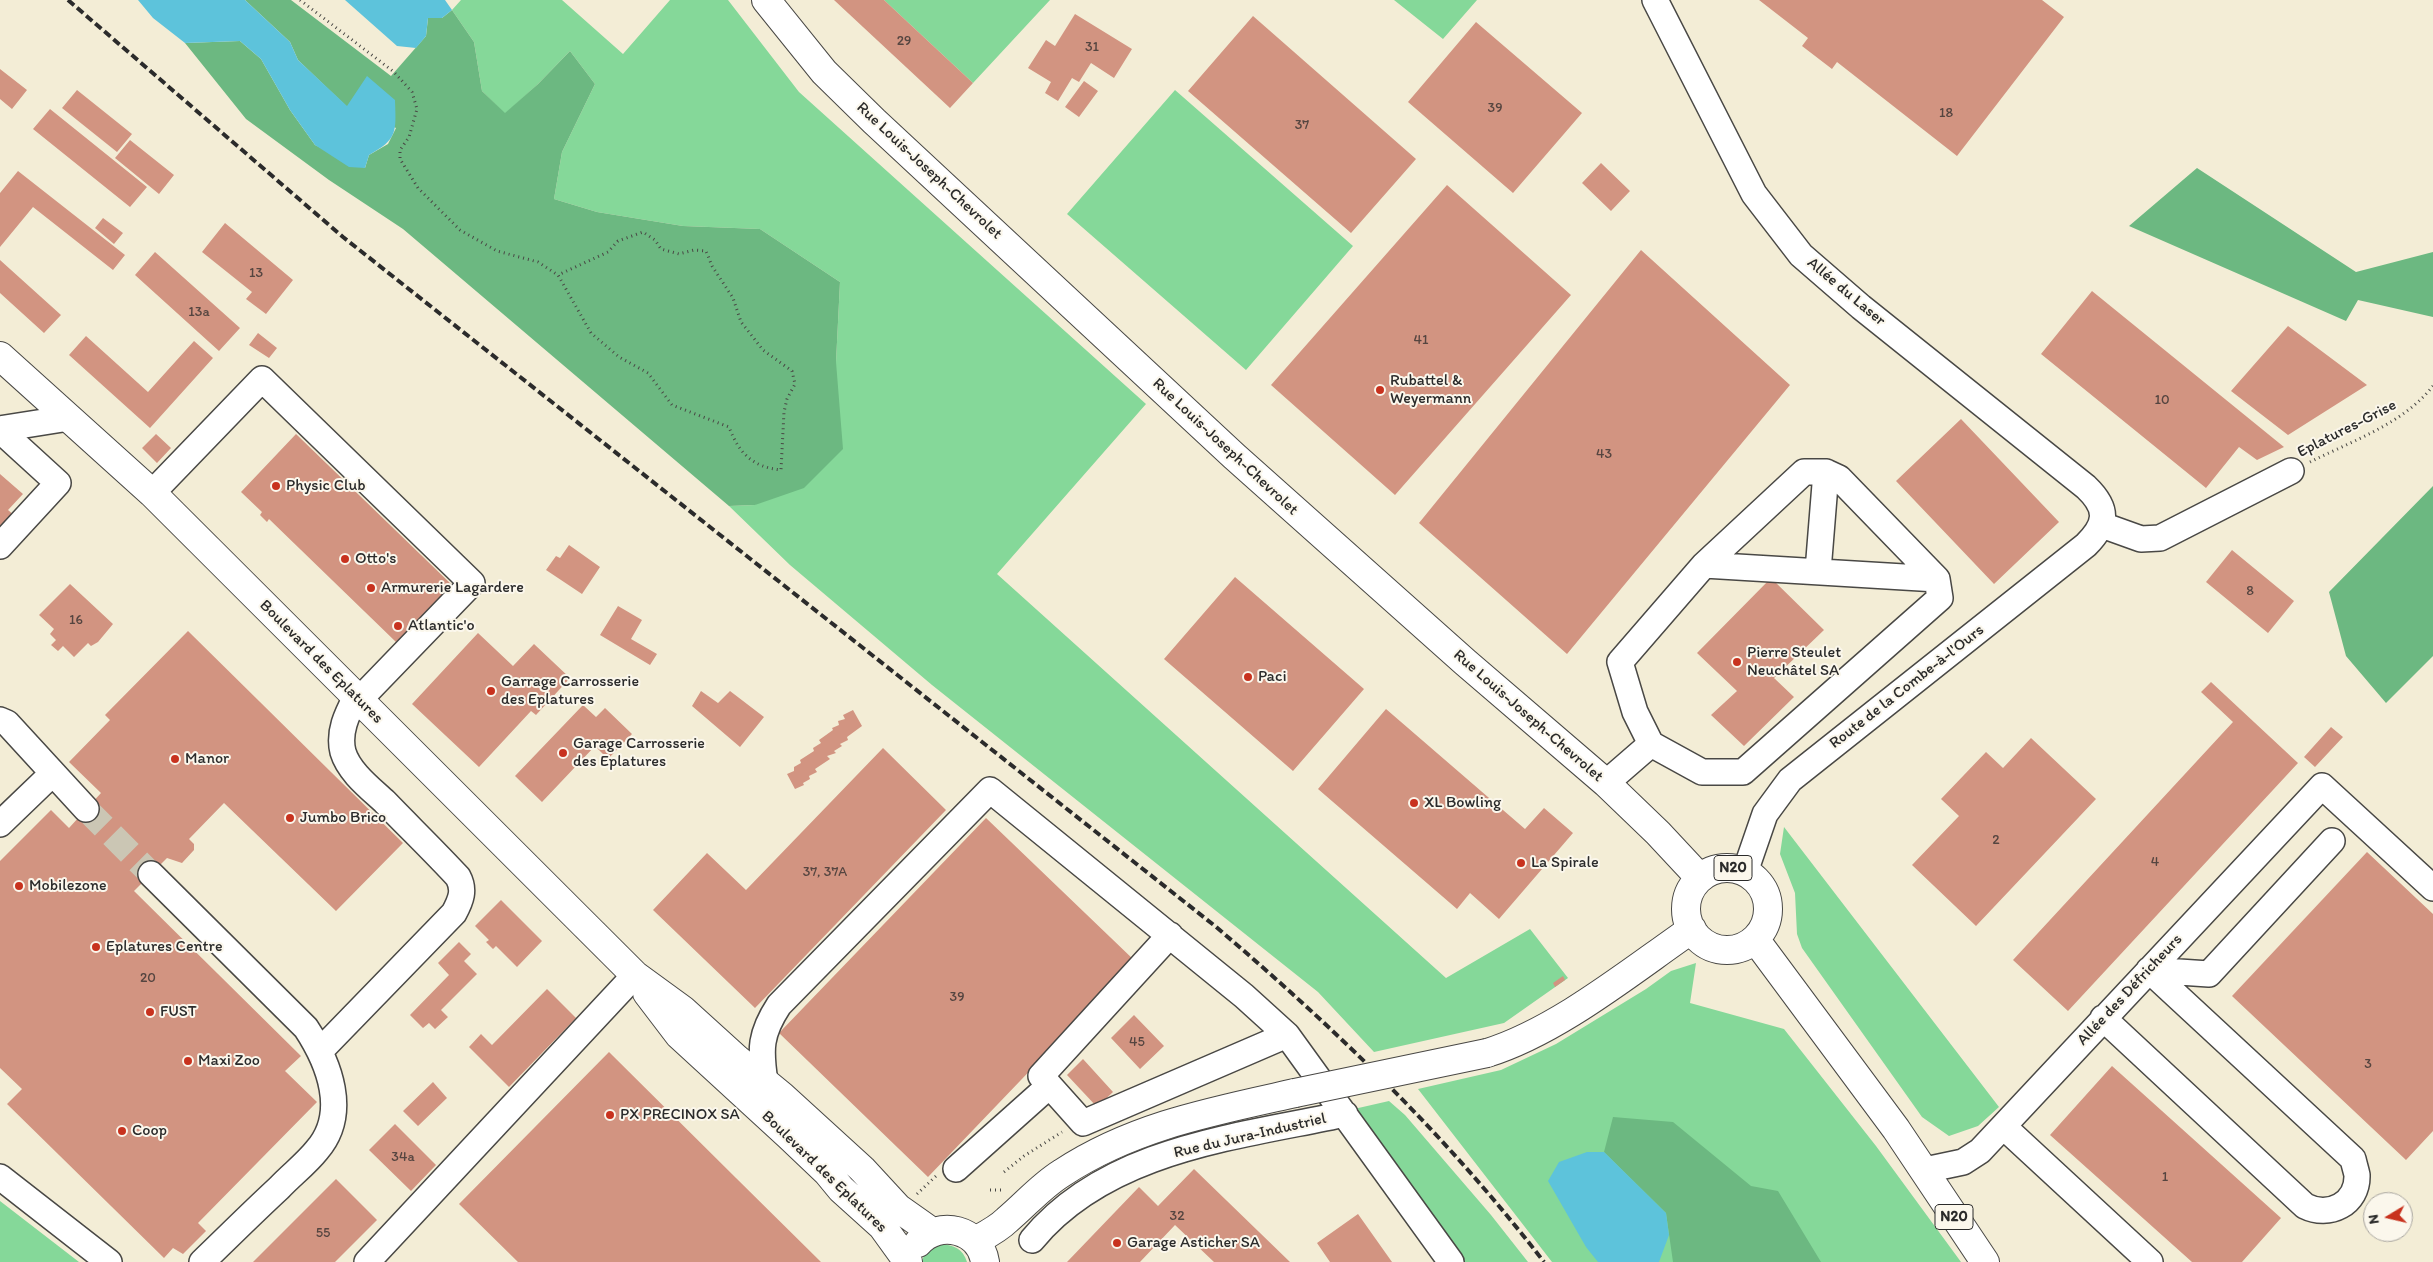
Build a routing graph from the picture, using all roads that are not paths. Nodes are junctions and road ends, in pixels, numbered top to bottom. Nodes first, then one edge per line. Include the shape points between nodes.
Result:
1 (766, 0) edge
2 (1655, 0) edge
3 (0, 356) edge
4 (69, 418) junction
5 (0, 429) edge
6 (2291, 471) road end
7 (1826, 472) junction
8 (152, 493) junction
9 (2102, 526) junction
10 (0, 546) edge
11 (1704, 565) junction
12 (1818, 571) junction
13 (1938, 578) junction
14 (357, 699) junction
15 (0, 720) edge
16 (1651, 744) junction
17 (52, 774) junction
18 (1606, 783) junction
19 (86, 809) tunnel mouth
20 (0, 824) edge
21 (2332, 841) dead end
22 (1745, 872) junction
23 (151, 874) tunnel mouth
24 (1700, 878) junction
25 (2433, 888) edge
26 (1692, 929) junction
27 (1170, 935) junction
28 (1755, 939) junction
29 (2149, 970) junction
30 (635, 975) junction
31 (2104, 1018) junction
32 (1287, 1035) junction
33 (321, 1050) junction
34 (765, 1082) junction
35 (1049, 1086) junction
36 (1345, 1114) junction
37 (2004, 1127) junction
38 (956, 1169) road end
39 (1925, 1170) junction
40 (0, 1177) edge
41 (932, 1232) junction
42 (1032, 1240) dead end
43 (980, 1252) edge
44 (109, 1262) edge
45 (202, 1262) edge
46 (367, 1262) edge
47 (909, 1262) edge
48 (1451, 1262) edge
49 (1985, 1262) edge
50 (2150, 1262) edge

1 - 18 main road, Rue Louis-Joseph-Chevrolet / N20 via 824,72 874,121 1248,469
2 - 9 street, Allée du Laser via 1754,194 1801,254 2086,487 2101,506
3 - 4 main road, Boulevard des Eplatures
4 - 5 street
4 - 8 main road, Boulevard des Eplatures
5 - 10 street via 58,484
6 - 9 street via 2160,538 2141,539
7 - 11 street via 1804,472
7 - 12 street
7 - 13 street via 1839,478 1863,500
8 - 14 main road, Boulevard des Eplatures
8 - 14 street via 262,379 472,583
9 - 22 street, Route de la Combe-à-l'Ours via 2086,545 1790,780 1765,814
11 - 12 street
11 - 16 street via 1620,662 1635,712
12 - 13 street
13 - 16 street via 1940,598 1743,772 1702,772
14 - 30 main road, Boulevard des Eplatures
14 - 33 street via 343,728 342,751 346,761 458,877 462,894 454,913
15 - 17 street via 7,723
16 - 18 street
17 - 19 street
17 - 20 street
18 - 24 main road, Rue Louis-Joseph-Chevrolet / N20
21 - 29 street via 2209,974
22 - 24 main road, N20 via 1717,869
22 - 28 main road, N20 via 1755,878 1767,897 1767,920
23 - 33 street via 306,1028
24 - 26 main road, N20 via 1687,902
25 - 29 street, Allée des Défricheurs via 2322,786
26 - 28 main road via 1700,939 1721,949 1739,948
26 - 43 main road, bridge via 1563,1017 1514,1043 1487,1053 1180,1119 1128,1136 1070,1167 1046,1184 1005,1222
27 - 32 street, Rue du Jura-Industriel
27 - 34 street, Rue du Jura-Industriel via 990,790 779,1005 766,1025 762,1046
27 - 35 street via 1041,1076
28 - 39 main road, N20
29 - 31 street, Allée des Défricheurs
29 - 31 street via 2353,1159 2356,1181 2346,1202 2326,1211 2305,1206
30 - 34 main road, Boulevard des Eplatures via 683,1010
30 - 46 street
30 - 47 main road, Boulevard des Eplatures via 679,1035 790,1136 882,1226
31 - 37 street, Allée des Défricheurs
32 - 35 street via 1083,1123
32 - 36 street, Rue du Jura-Industriel
33 - 45 street via 333,1095 332,1122 327,1135 318,1150
34 - 41 main road, Boulevard des Eplatures via 862,1169 898,1208
35 - 38 street
36 - 42 street, Rue du Jura-Industriel via 1205,1143 1162,1156 1103,1182 1073,1200 1049,1219
36 - 48 street, Rue du Jura-Industriel
37 - 39 street, Allée des Défricheurs via 1969,1160
37 - 50 street
39 - 49 main road, N20
40 - 44 street
41 - 43 main road via 955,1230
41 - 47 main road via 919,1241

